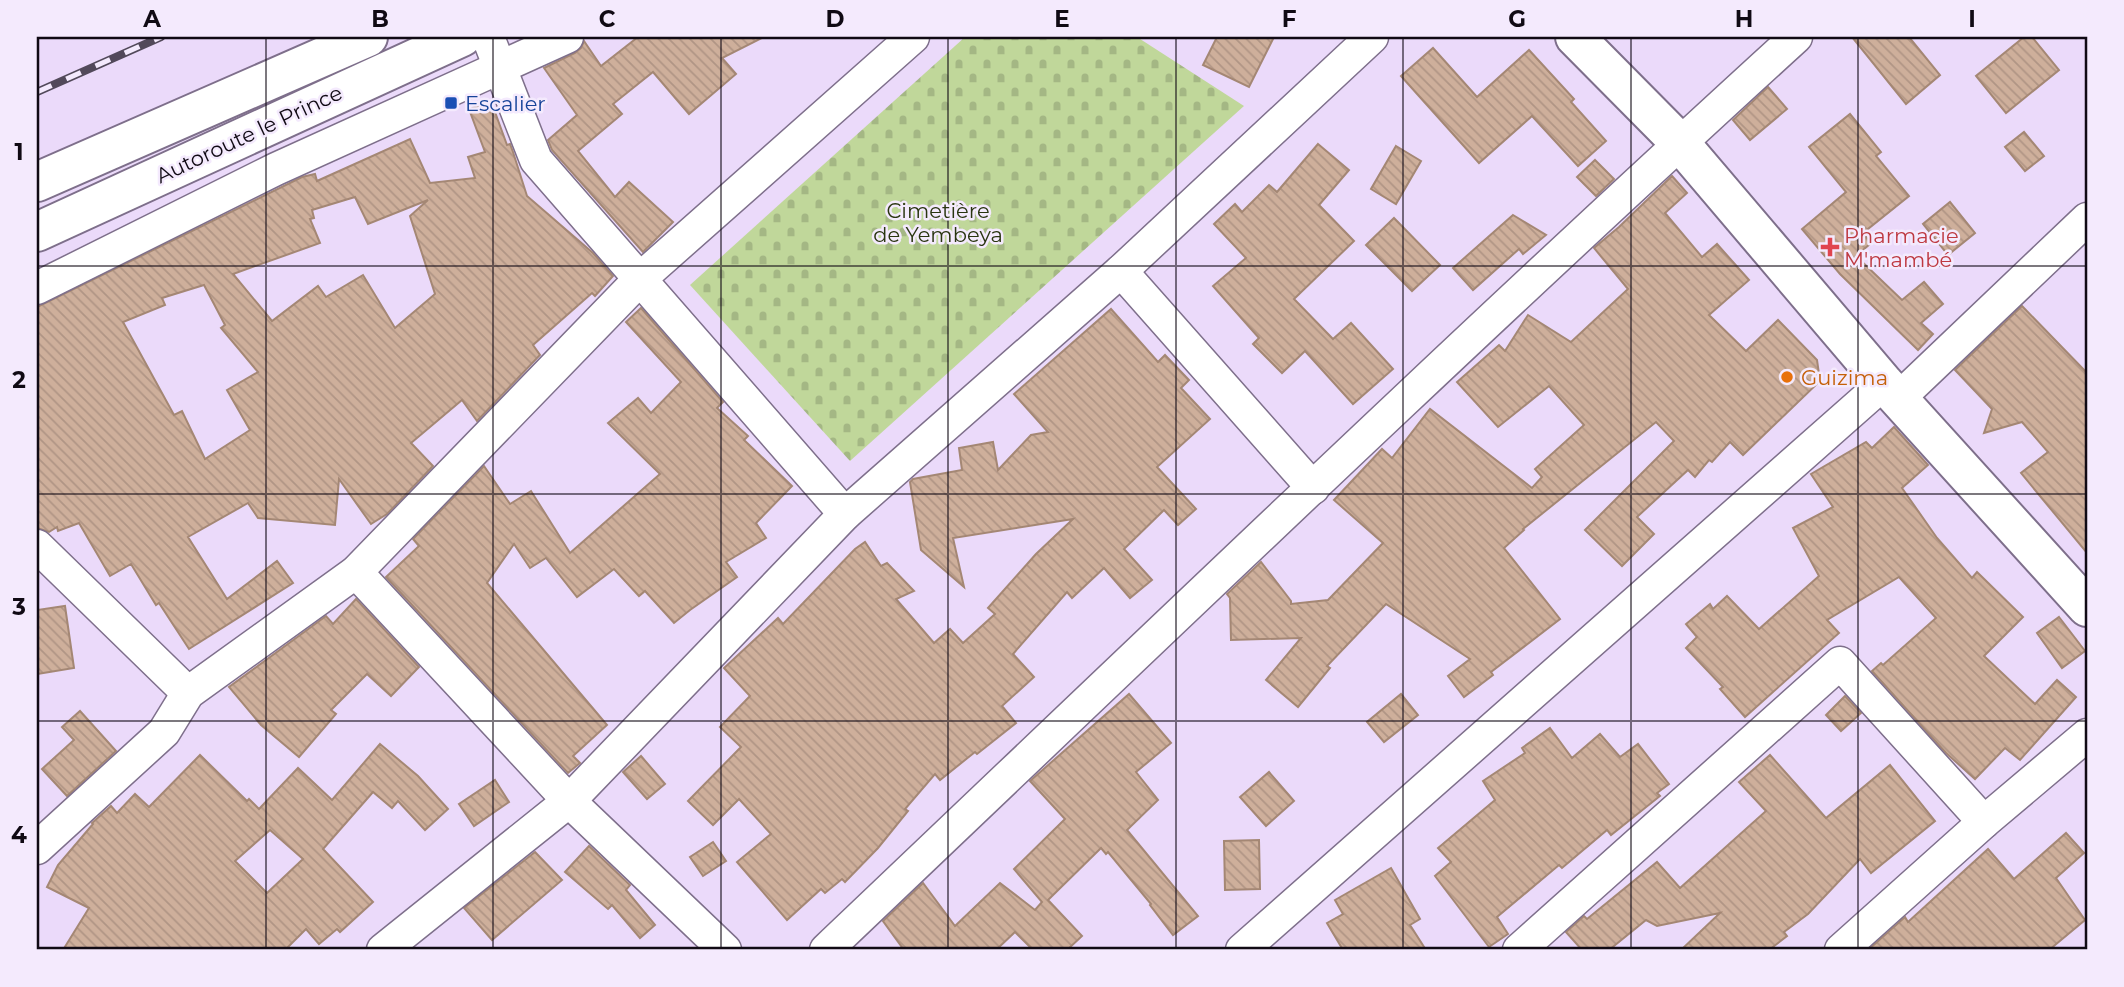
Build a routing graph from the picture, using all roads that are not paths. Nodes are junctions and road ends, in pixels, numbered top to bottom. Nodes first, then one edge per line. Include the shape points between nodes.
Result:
1 (368, 37) edge
2 (462, 37) edge
3 (488, 37) edge
4 (567, 37) edge
5 (913, 37) edge
6 (1372, 37) edge
7 (1575, 37) edge
8 (1796, 37) edge
9 (501, 68) junction
10 (1680, 143) junction
11 (37, 182) edge
12 (2087, 219) edge
13 (37, 232) edge
14 (1121, 271) junction
15 (641, 278) junction
16 (37, 288) edge
17 (1891, 391) junction
18 (1312, 488) junction
19 (845, 514) junction
20 (37, 546) edge
21 (356, 572) junction
22 (2087, 607) edge
23 (188, 693) junction
24 (2087, 734) edge
25 (569, 800) junction
26 (1984, 822) junction
27 (37, 848) edge
28 (383, 950) edge
29 (725, 950) edge
30 (826, 950) edge
31 (1242, 950) edge
32 (1519, 950) edge
33 (1841, 950) edge

1 - 11 main road, Autoroute le Prince
2 - 13 main road, Autoroute le Prince
3 - 9 street
4 - 9 street
5 - 15 street
6 - 14 street
7 - 10 main road
8 - 10 street
9 - 15 street via 536,160
9 - 16 street via 276,169
10 - 17 main road
10 - 18 street
12 - 17 street
14 - 18 street
14 - 19 street
15 - 19 street
15 - 21 street
17 - 22 main road
17 - 31 street
18 - 30 street
19 - 25 street
20 - 23 street
21 - 23 street
21 - 25 street
23 - 27 street via 164,732
24 - 26 street
25 - 28 street
25 - 29 street
26 - 32 street via 1840,663
26 - 33 street

